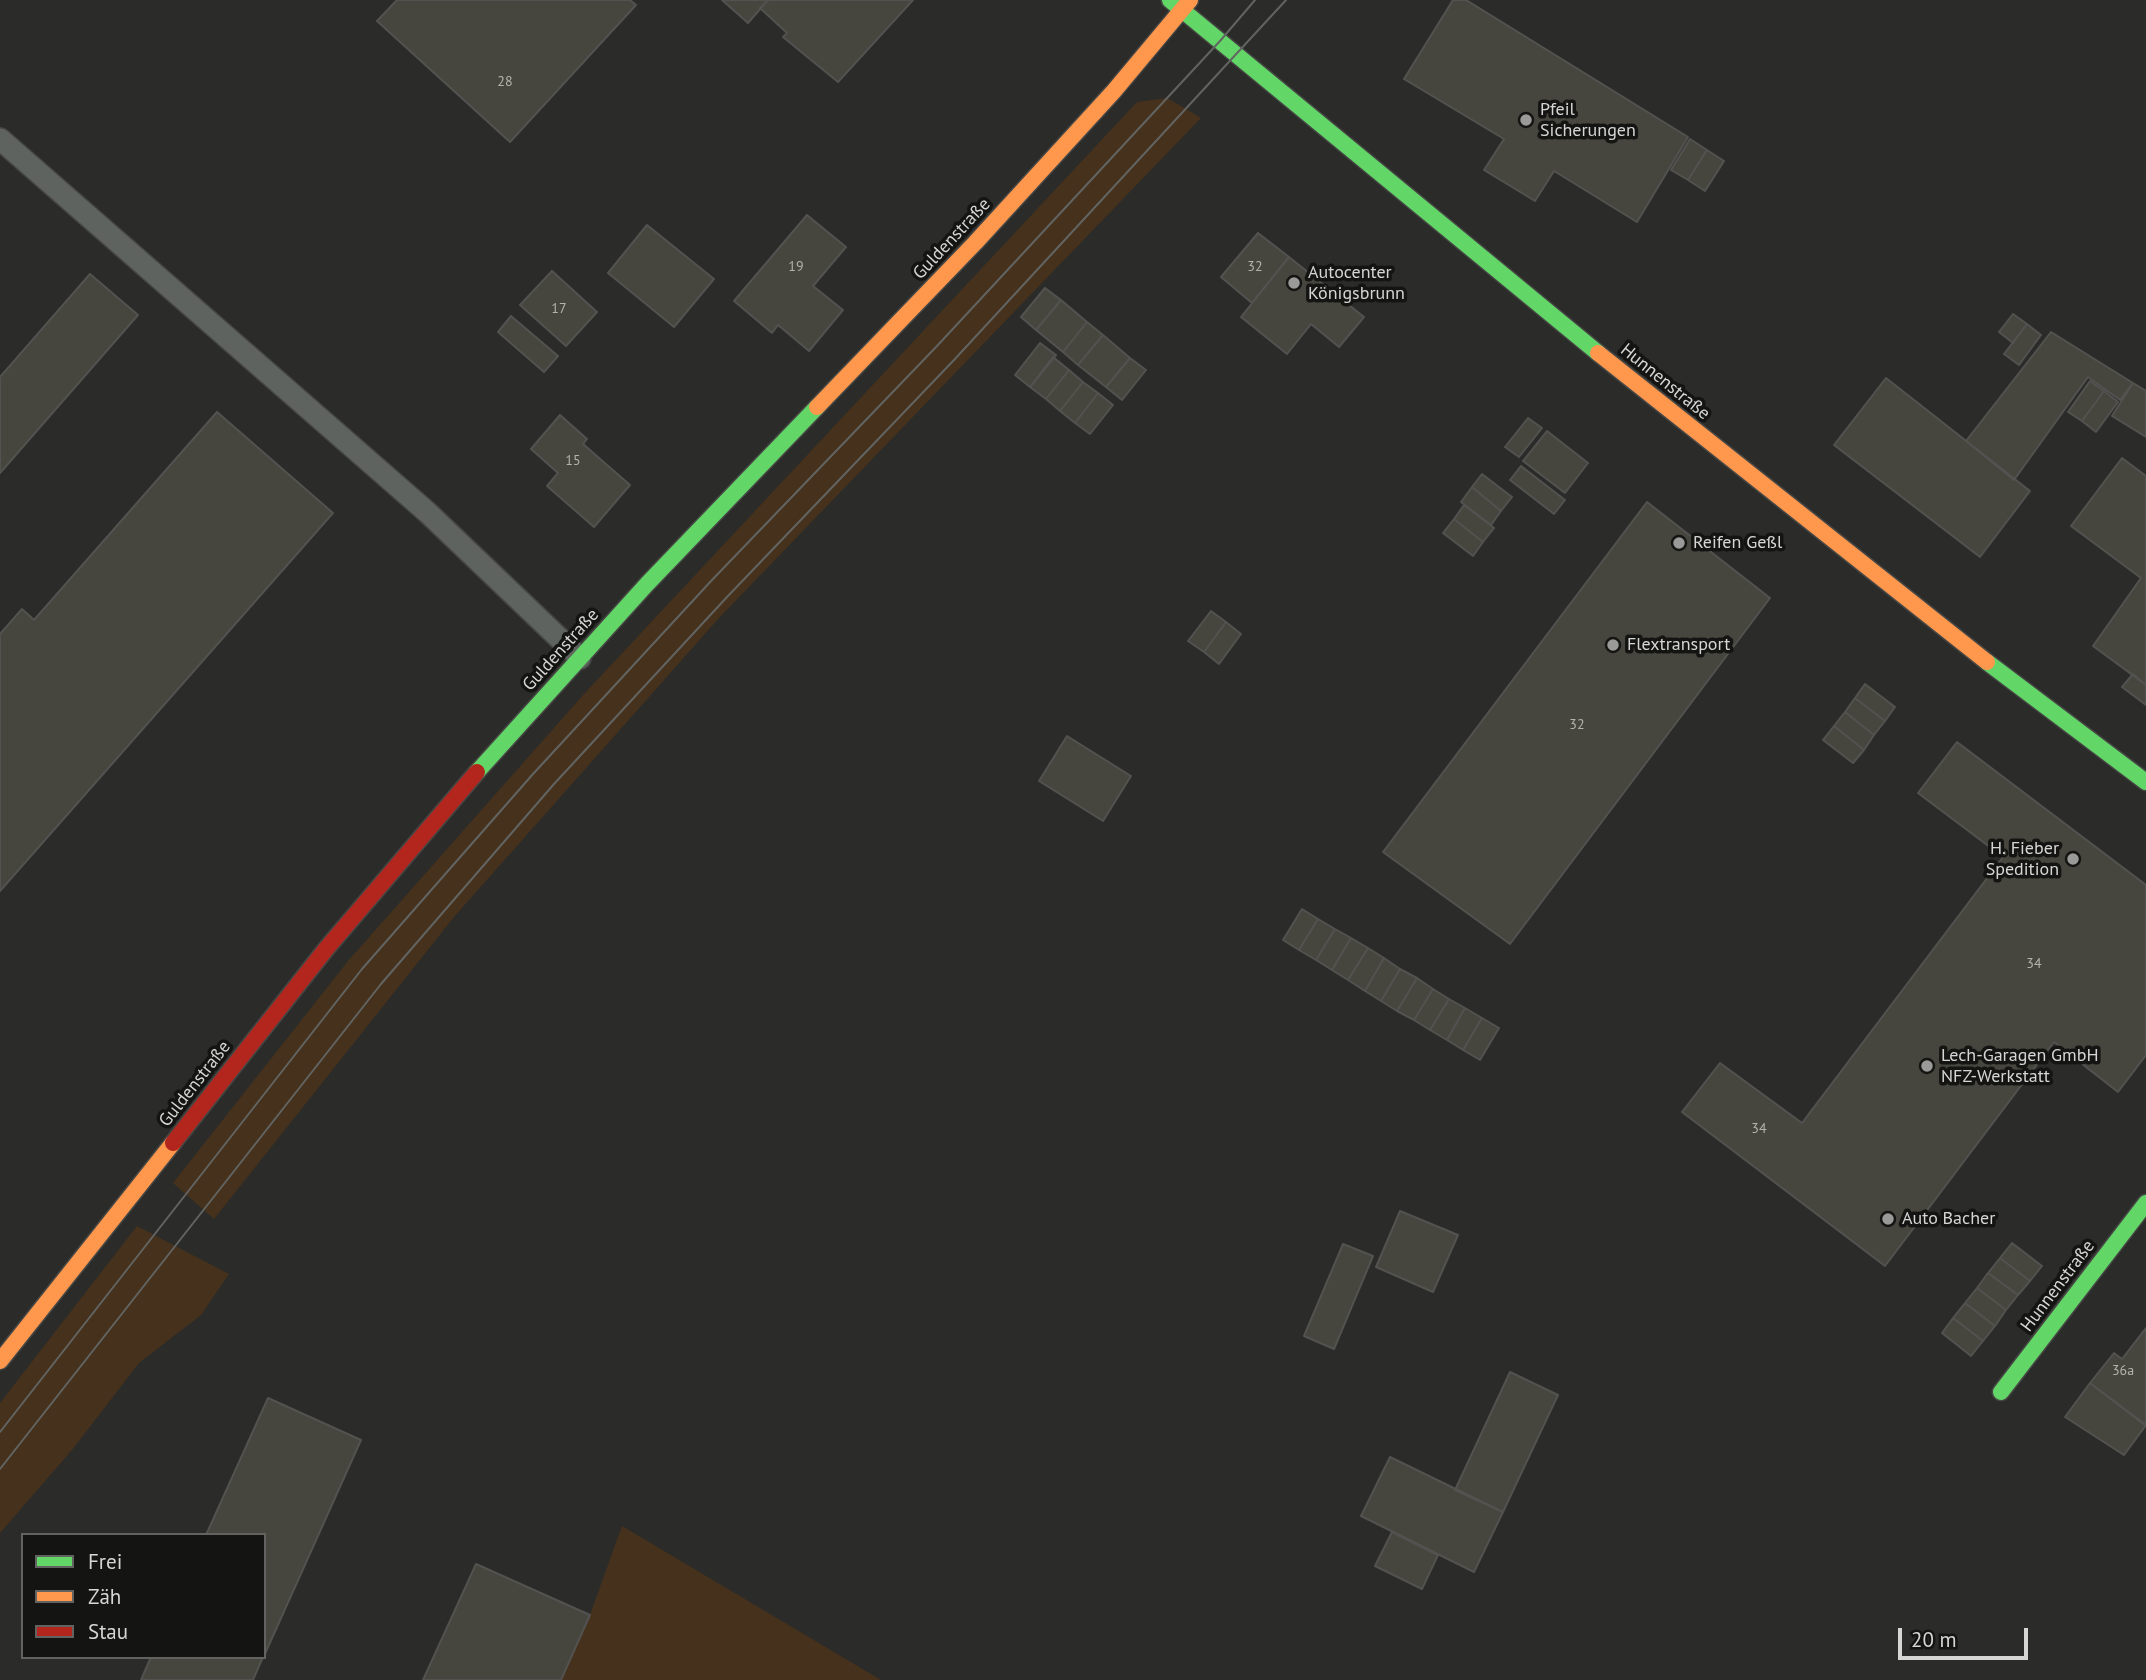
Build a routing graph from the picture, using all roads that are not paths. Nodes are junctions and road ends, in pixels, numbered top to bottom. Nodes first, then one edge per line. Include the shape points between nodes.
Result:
1 (1181, 3) edge
2 (0, 139) edge
3 (580, 658) junction
4 (2146, 782) edge
5 (2146, 1203) edge
6 (0, 1360) edge
7 (2001, 1392) dead end

1 - 3 street, Guldenstraße via 1114,91 984,233
1 - 4 street, Hunnenstraße via 1595,351
2 - 3 lane via 426,512
3 - 6 street, Guldenstraße via 326,949
5 - 7 street, Hunnenstraße

